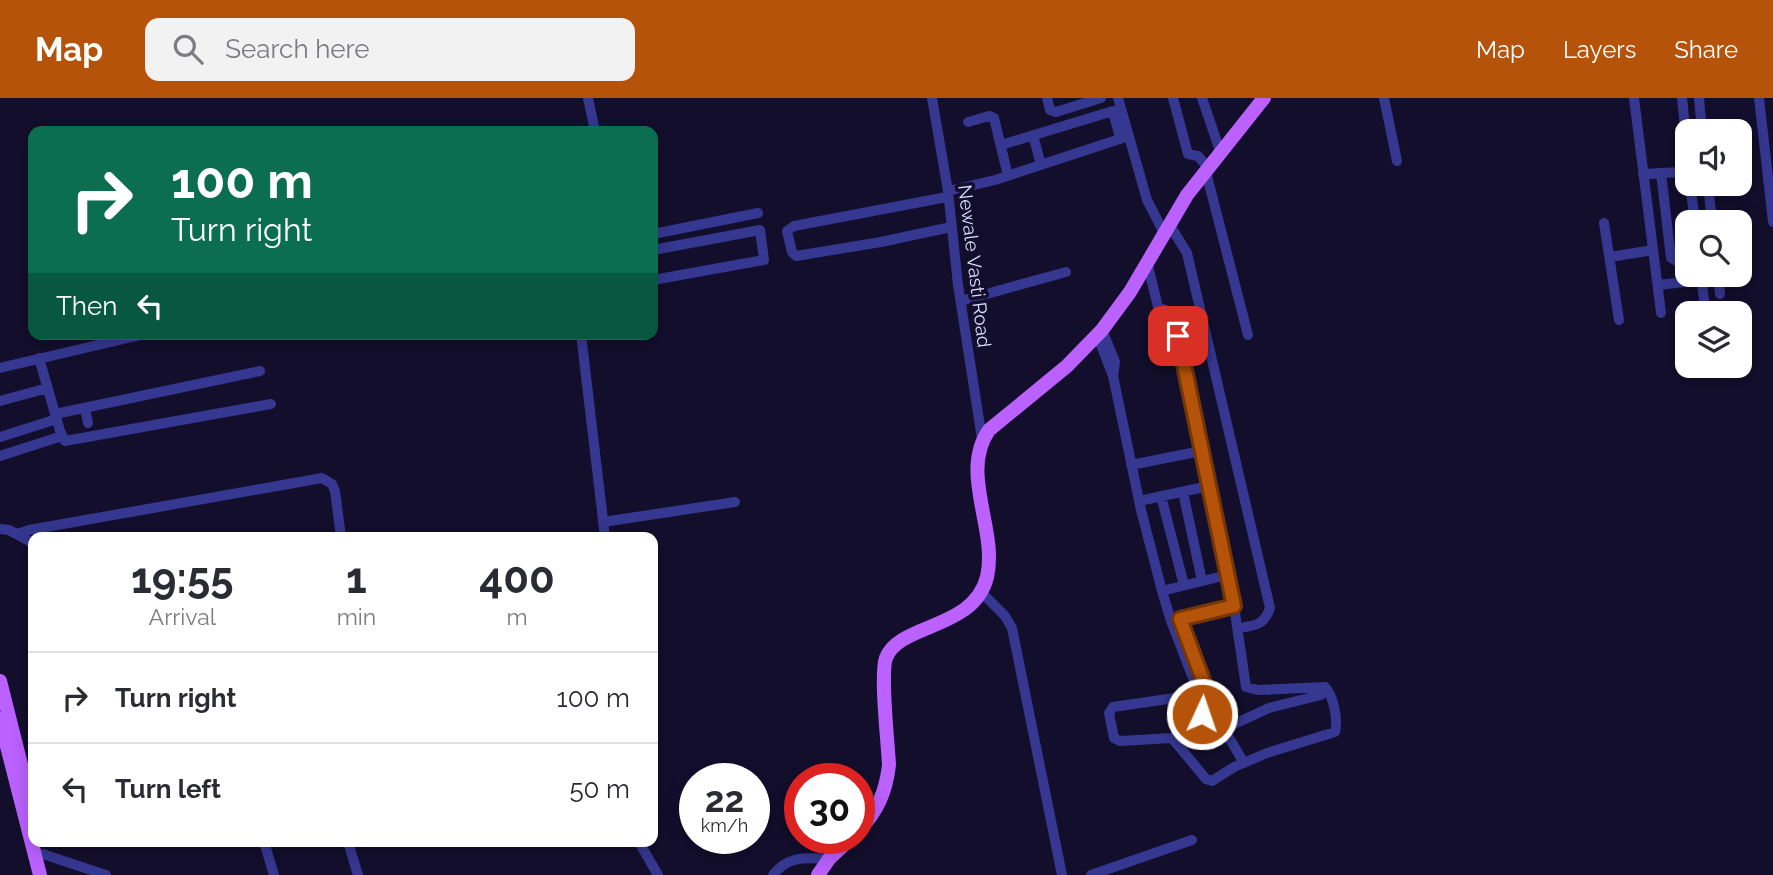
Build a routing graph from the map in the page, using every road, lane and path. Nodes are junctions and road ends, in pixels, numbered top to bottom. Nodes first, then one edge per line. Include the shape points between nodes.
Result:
1 (588, 98) edge
2 (932, 98) edge
3 (1047, 98) edge
4 (1101, 98) edge
5 (1118, 98) edge
6 (1173, 98) edge
7 (1202, 98) edge
8 (1264, 98) edge
9 (1384, 98) edge
10 (1634, 98) edge
11 (1682, 98) edge
12 (1699, 98) edge
13 (1759, 98) edge
14 (1684, 119) edge
15 (1701, 119) edge
16 (968, 122) dead end
17 (595, 126) edge
18 (1033, 135) junction
19 (1125, 137) junction
20 (1001, 145) junction
21 (1221, 154) junction
22 (1398, 161) dead end
23 (1041, 165) junction
24 (1207, 171) junction
25 (1675, 172) edge
26 (1661, 173) junction
27 (1643, 174) junction
28 (1008, 176) junction
29 (947, 194) junction
30 (758, 213) dead end
31 (1773, 222) edge
32 (1604, 223) dead end
33 (951, 227) junction
34 (1167, 228) junction
35 (658, 233) edge
36 (658, 249) edge
37 (1653, 250) junction
38 (1610, 257) junction
39 (1675, 260) edge
40 (1147, 262) junction
41 (1066, 272) dead end
42 (658, 279) edge
43 (1675, 282) edge
44 (1658, 285) junction
45 (1703, 287) edge
46 (1719, 287) edge
47 (1720, 294) dead end
48 (1704, 300) dead end
49 (961, 301) junction
50 (1661, 313) dead end
51 (1619, 320) dead end
52 (1099, 332) junction
53 (1248, 335) dead end
54 (118, 340) edge
55 (582, 340) edge
56 (39, 358) junction
57 (0, 368) edge
58 (260, 371) dead end
59 (48, 388) junction
60 (0, 401) edge
61 (271, 404) dead end
62 (85, 408) junction
63 (56, 416) junction
64 (88, 423) dead end
65 (62, 436) junction
66 (0, 437) edge
67 (982, 439) junction
68 (1201, 450) junction
69 (0, 456) edge
70 (1131, 466) junction
71 (1209, 486) junction
72 (1183, 492) junction
73 (1161, 496) junction
74 (1139, 501) junction
75 (735, 502) dead end
76 (603, 522) junction
77 (0, 528) edge
78 (340, 532) edge
79 (604, 532) edge
80 (17, 534) junction
81 (28, 540) edge
82 (1227, 575) junction
83 (1202, 581) junction
84 (1184, 586) junction
85 (1162, 591) junction
86 (981, 592) junction
87 (1234, 606) junction
88 (1176, 620) junction
89 (1245, 626) dead end
90 (0, 681) edge
91 (1321, 695) dead end
92 (0, 719) edge
93 (1224, 729) junction
94 (1244, 763) junction
95 (28, 792) edge
96 (875, 809) edge
97 (28, 828) edge
98 (1192, 840) dead end
99 (33, 847) edge
100 (266, 847) edge
101 (350, 847) edge
102 (642, 847) edge
103 (42, 848) edge
104 (834, 854) edge
105 (829, 859) junction
106 (40, 875) edge
107 (48, 875) edge
108 (106, 875) edge
109 (274, 875) edge
110 (358, 875) edge
111 (658, 875) edge
112 (774, 875) edge
113 (818, 875) edge
114 (1062, 875) edge
115 (1091, 875) edge

1 - 17 street
2 - 29 street, Newale Vasti Road
3 - 4 street via 1050,110 1056,113
5 - 19 street
6 - 24 street via 1188,154 1199,156
7 - 21 street
8 - 21 main road
9 - 22 street
10 - 27 street
11 - 14 street
12 - 15 street
13 - 31 street
16 - 20 street via 992,116
18 - 19 street via 1113,111
18 - 20 street
18 - 23 street
19 - 23 street
19 - 34 street via 1147,200
20 - 28 street
21 - 24 main road
23 - 28 street
24 - 34 main road
24 - 53 street
25 - 26 street
26 - 27 street
26 - 39 street via 1671,258
27 - 37 street
28 - 29 street
29 - 33 street, Newale Vasti Road
29 - 33 street via 787,231 796,256
30 - 35 street
32 - 38 street
33 - 49 street, Newale Vasti Road
34 - 40 main road
34 - 89 street via 1187,253 1270,608 1261,624
36 - 42 street via 760,230 764,260
37 - 38 street
37 - 44 street
38 - 51 street
40 - 52 main road
40 - 68 street via 1158,307 1173,313
41 - 49 street
43 - 44 street
44 - 50 street
45 - 48 street
46 - 47 street
49 - 67 street, Newale Vasti Road
52 - 67 main road
52 - 70 street via 1115,362
54 - 56 street
55 - 76 street
56 - 57 street
56 - 59 street
58 - 62 street
59 - 60 street
59 - 63 street
61 - 65 street via 69,441
62 - 63 street
62 - 64 street
63 - 65 street
63 - 66 street
65 - 69 street
67 - 86 main road via 978,477 988,562
68 - 70 street
68 - 71 street
70 - 74 street
71 - 72 street
71 - 82 street
72 - 73 street
72 - 83 street
73 - 74 street
73 - 84 street
74 - 85 street
75 - 76 street
76 - 79 street
77 - 80 street
78 - 80 street via 335,491 321,478
80 - 81 street
82 - 83 street
82 - 87 street
83 - 84 street
84 - 85 street
85 - 88 street
86 - 96 main road via 956,616 900,643 886,656 889,765
86 - 114 street via 1012,628
87 - 88 street
87 - 94 street via 1246,687 1325,687 1337,727 1335,732
88 - 93 street via 1209,696 1200,711 1216,730
88 - 94 street via 1197,693 1113,707 1109,713 1114,738 1175,739 1209,782
90 - 95 main road
91 - 93 street via 1269,708
92 - 97 main road
93 - 94 street
98 - 115 street
99 - 106 main road
100 - 109 street
101 - 110 street
102 - 111 street
103 - 107 main road
103 - 108 street
104 - 105 main road
105 - 112 street via 797,858
105 - 113 main road

